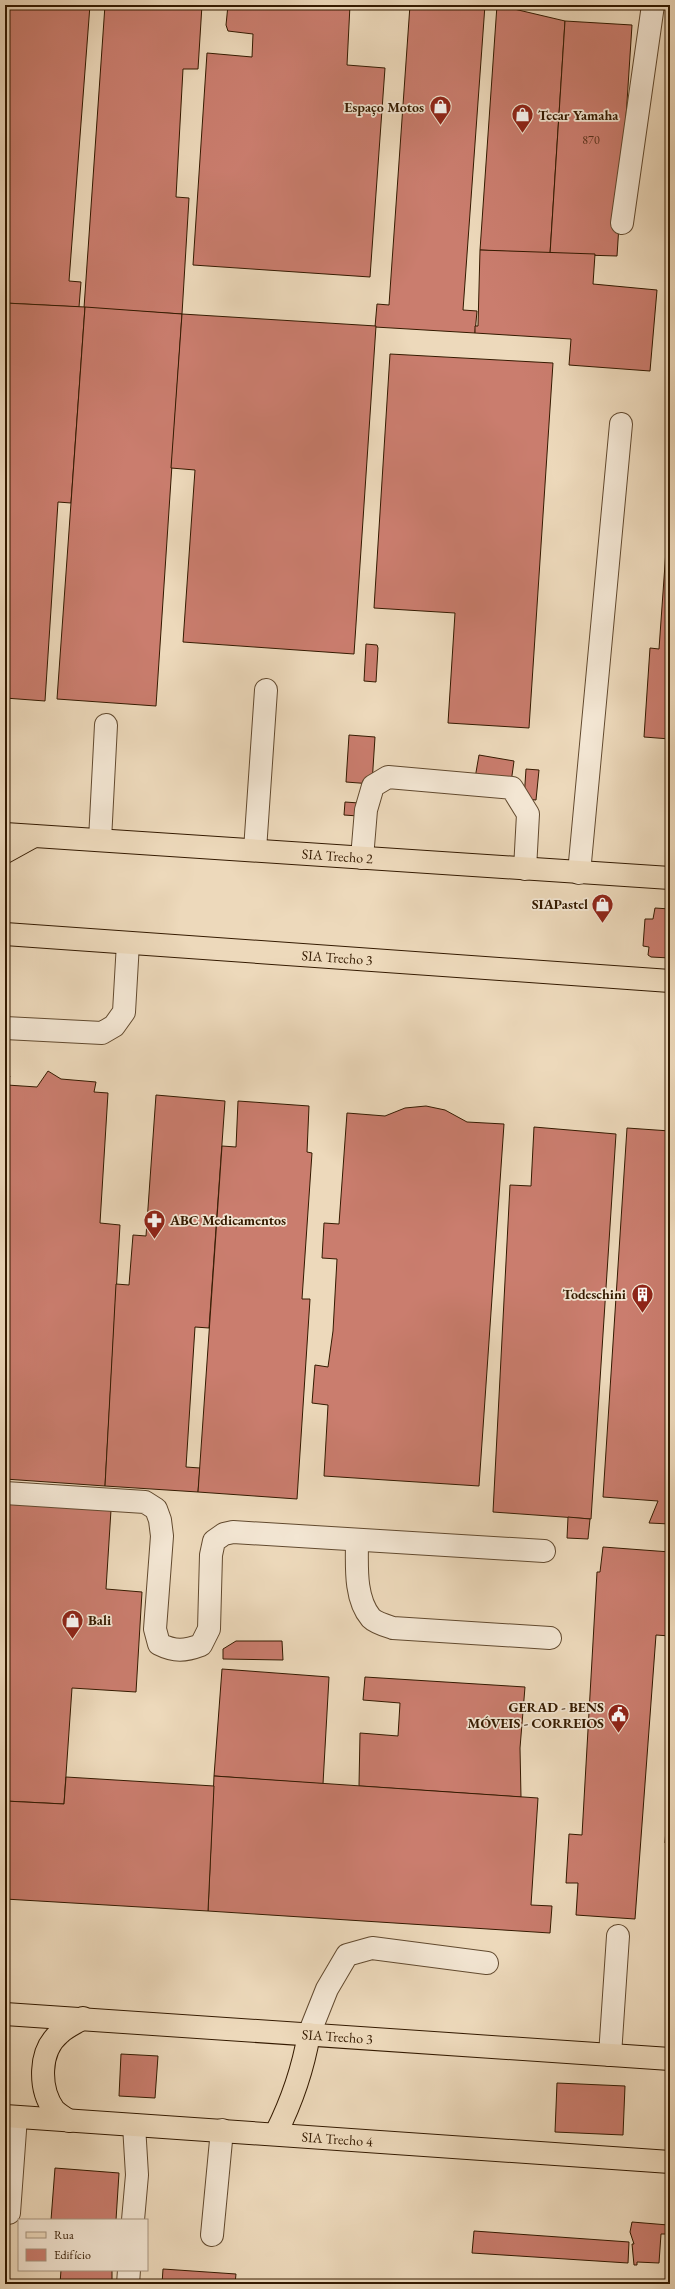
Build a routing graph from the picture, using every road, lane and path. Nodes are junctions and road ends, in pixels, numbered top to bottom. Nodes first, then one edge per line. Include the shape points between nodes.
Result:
1 (653, 5) edge
2 (622, 223) dead end
3 (621, 424) dead end
4 (266, 690) dead end
5 (106, 725) dead end
6 (5, 834) edge
7 (34, 836) junction
8 (100, 840) junction
9 (255, 850) junction
10 (5, 852) edge
11 (362, 858) junction
12 (526, 869) junction
13 (580, 873) junction
14 (670, 878) edge
15 (5, 934) edge
16 (128, 943) junction
17 (670, 981) edge
18 (5, 1028) edge
19 (5, 1492) edge
20 (357, 1540) junction
21 (544, 1551) dead end
22 (550, 1638) dead end
23 (618, 1936) dead end
24 (487, 1963) dead end
25 (5, 2014) edge
26 (83, 2018) junction
27 (309, 2034) junction
28 (610, 2055) junction
29 (670, 2059) edge
30 (11, 2116) edge
31 (69, 2121) junction
32 (134, 2125) junction
33 (222, 2130) junction
34 (276, 2133) junction
35 (670, 2162) edge
36 (9, 2213) dead end
37 (133, 2219) edge
38 (212, 2235) dead end
39 (129, 2271) edge
40 (128, 2284) edge

1 - 2 lane
3 - 13 lane
4 - 9 lane
5 - 8 lane
6 - 7 main road, SIA Trecho 2
7 - 8 main road, SIA Trecho 2
7 - 10 main road
8 - 9 main road, SIA Trecho 2
9 - 11 main road, SIA Trecho 2
11 - 12 main road, SIA Trecho 2
11 - 12 lane via 368,804 373,786 388,777 512,788 528,814
12 - 13 main road, SIA Trecho 2
13 - 14 main road, SIA Trecho 2
15 - 16 main road, SIA Trecho 3
16 - 17 main road, SIA Trecho 3
16 - 18 lane via 124,1012 114,1026 102,1033
19 - 20 lane via 145,1502 156,1509 162,1536 155,1629 159,1644 171,1650 186,1651 201,1645 209,1629 211,1554 217,1537 233,1532
20 - 21 lane
20 - 22 lane via 357,1576 361,1596 372,1618 383,1624 393,1628
23 - 28 lane
24 - 27 lane via 372,1948 347,1955 326,1989
25 - 26 main road, SIA Trecho 3
26 - 27 main road, SIA Trecho 3
26 - 31 main road via 59,2033 47,2050 43,2074 46,2094 55,2111
27 - 28 main road, SIA Trecho 3
27 - 34 main road via 304,2064
28 - 29 main road, SIA Trecho 3
30 - 31 main road, SIA Trecho 4
30 - 36 lane
31 - 32 main road, SIA Trecho 4
32 - 33 main road, SIA Trecho 4
32 - 37 lane via 137,2175
33 - 34 main road, SIA Trecho 4
33 - 38 lane
34 - 35 main road, SIA Trecho 4
39 - 40 lane

